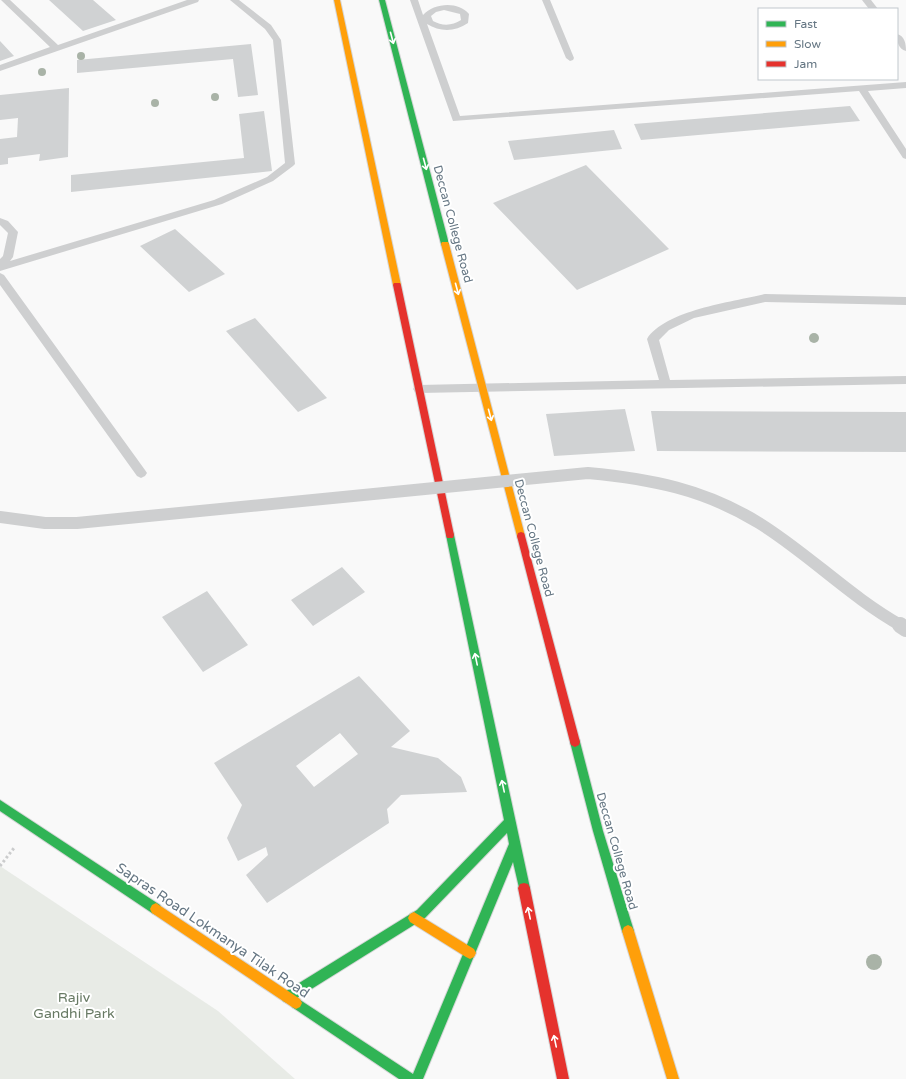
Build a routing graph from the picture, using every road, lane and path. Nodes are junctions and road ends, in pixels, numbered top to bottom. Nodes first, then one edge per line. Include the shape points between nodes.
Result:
1 (5, 0) edge
2 (195, 0) edge
3 (234, 0) edge
4 (337, 0) edge
5 (382, 0) edge
6 (414, 0) edge
7 (546, 0) edge
8 (866, 0) edge
9 (873, 8) edge
10 (898, 38) edge
11 (56, 48) junction
12 (906, 48) edge
13 (570, 58) dead end
14 (0, 68) edge
15 (906, 85) edge
16 (862, 89) junction
17 (906, 156) edge
18 (0, 221) edge
19 (0, 265) edge
20 (0, 268) edge
21 (0, 277) edge
22 (906, 301) edge
23 (906, 380) edge
24 (666, 385) junction
25 (483, 388) junction
26 (419, 389) junction
27 (141, 473) dead end
28 (0, 517) edge
29 (906, 630) edge
30 (0, 805) edge
31 (510, 822) junction
32 (515, 844) junction
33 (414, 918) junction
34 (470, 953) junction
35 (287, 997) junction
36 (410, 1079) edge
37 (417, 1079) edge
38 (563, 1079) edge
39 (673, 1079) edge

1 - 11 lane
2 - 11 lane
3 - 20 lane via 268,27 277,40 290,164 270,179 218,202
4 - 26 main road
5 -> 25 main road, Deccan College Road
6 - 16 lane via 456,119
7 - 13 lane
8 - 9 lane
10 - 12 lane
11 - 14 lane
15 - 16 lane
16 - 17 lane
18 - 19 lane via 13,232 8,258
21 - 27 lane
22 - 24 lane via 765,298 691,315 665,327 653,339
23 - 24 lane
24 - 25 lane
25 - 26 lane
25 -> 39 main road, Deccan College Road via 598,831
31 -> 26 main road
28 - 29 lane, bridge via 45,523 77,523 588,473 620,476 656,481 698,494 739,512 771,531 865,604
30 - 35 main road, Sapras Road Lokmanya Tilak Road
31 - 32 main road
31 - 33 main road via 421,914
32 - 34 main road
38 -> 32 main road
33 - 34 main road
33 - 35 main road
34 - 37 main road
35 - 36 main road, Sapras Road Lokmanya Tilak Road

